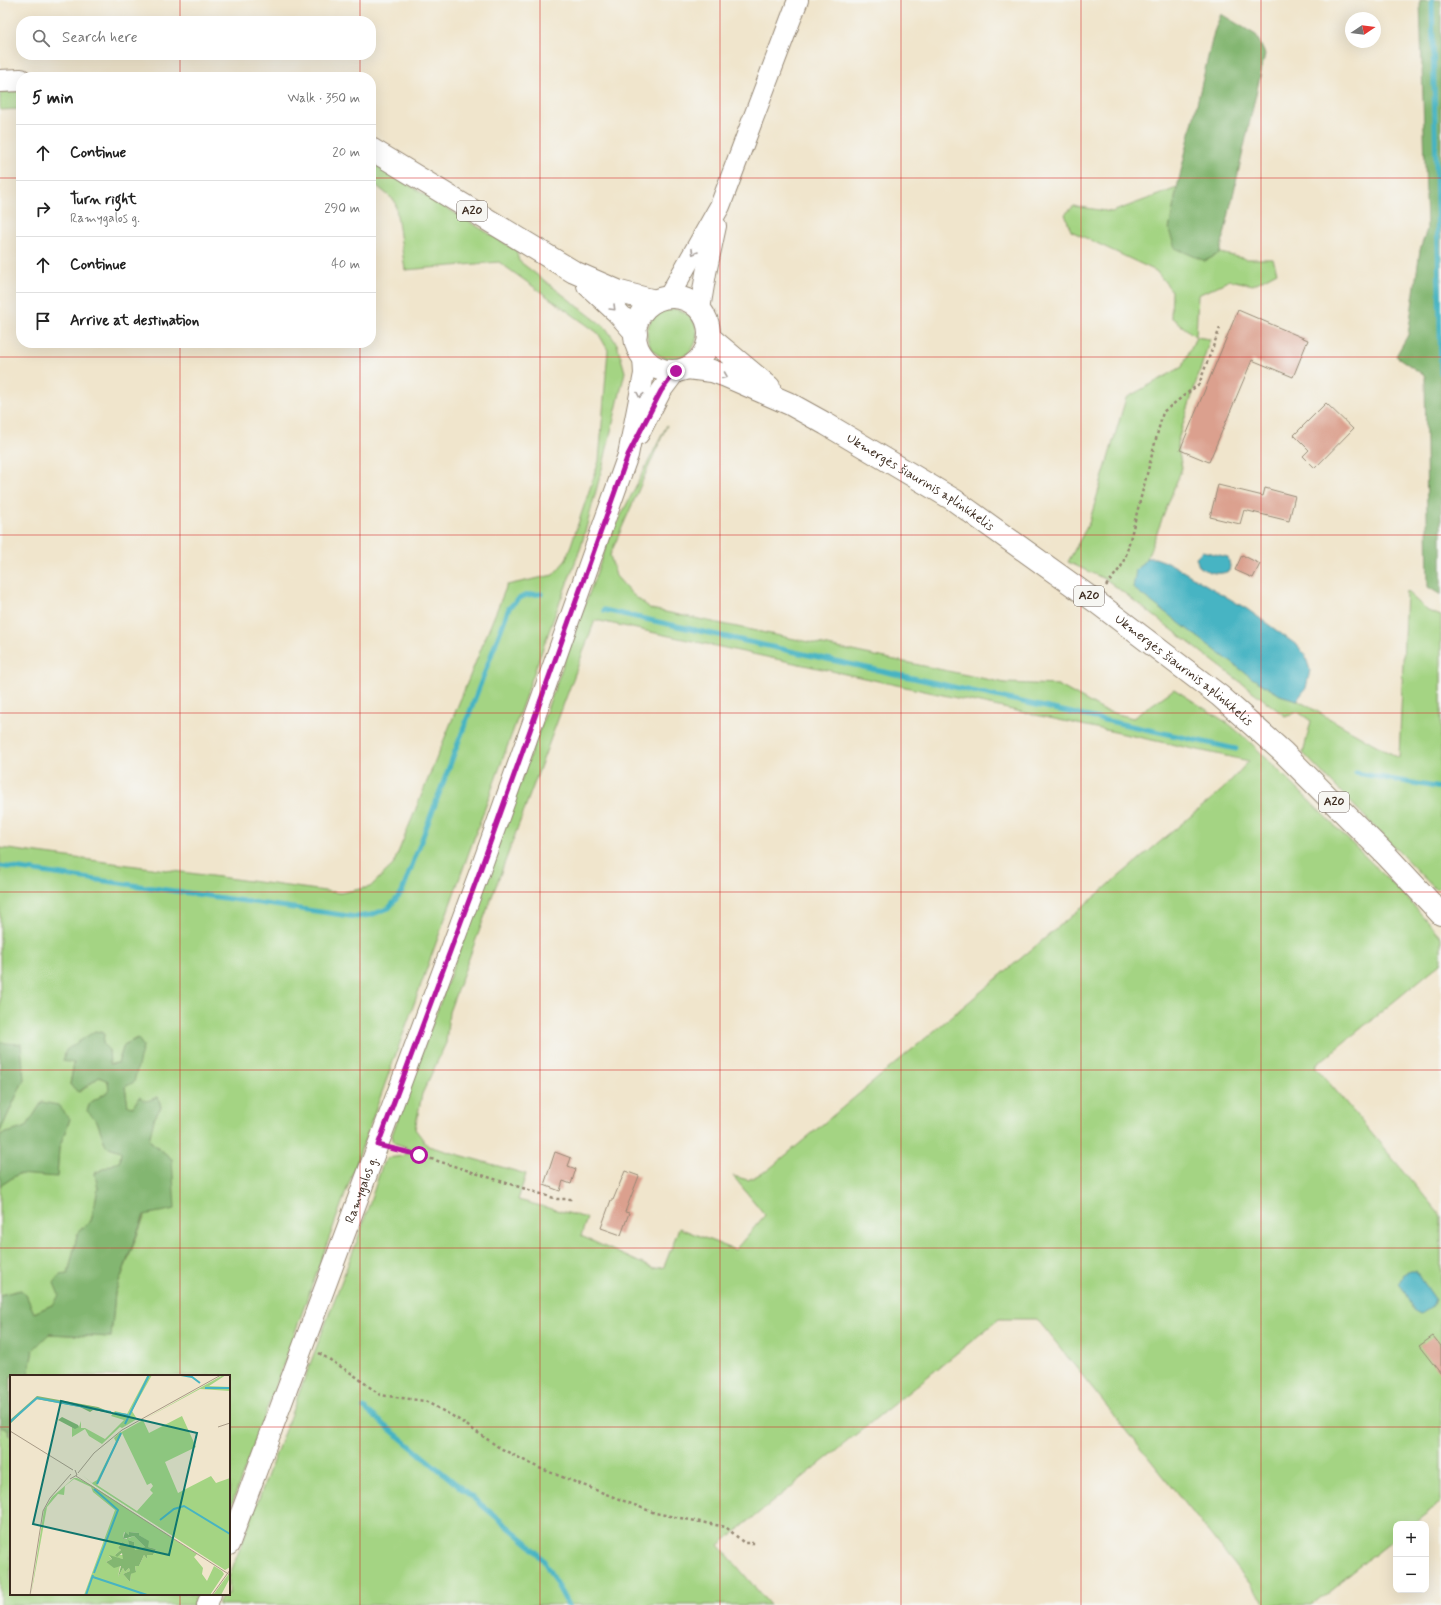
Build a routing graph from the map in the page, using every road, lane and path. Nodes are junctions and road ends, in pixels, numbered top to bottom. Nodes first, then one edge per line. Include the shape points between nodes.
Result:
1 (798, 0) edge
2 (16, 80) edge
3 (0, 81) edge
4 (376, 152) edge
5 (720, 206) junction
6 (574, 272) junction
7 (661, 299) junction
8 (700, 309) junction
9 (1220, 328) dead end
10 (636, 333) junction
11 (709, 336) junction
12 (643, 356) junction
13 (682, 369) junction
14 (790, 404) junction
15 (628, 455) junction
16 (1095, 601) junction
17 (1441, 914) edge
18 (378, 1145) junction
19 (572, 1198) dead end
20 (303, 1343) junction
21 (230, 1542) edge
22 (756, 1543) dead end
23 (211, 1595) edge
24 (207, 1605) edge

1 - 5 main road
2 - 3 highway
4 - 6 highway, A20
5 -> 7 main road
5 - 8 main road
6 - 7 highway, A20 via 620,292
6 -> 10 highway, A20
7 - 8 highway, A20 via 685,300
7 - 10 highway via 641,315
8 - 11 highway via 707,322
9 - 16 path via 1199,384 1164,412 1126,555 1121,567
10 - 12 highway, A20 via 636,342
11 - 13 highway via 706,350 698,360
11 - 14 highway, Ukmergės šiaurinis aplinkkelis / A20
12 - 13 highway, A20 via 658,368
12 -> 15 main road, Ramygalos g. via 644,374
13 -> 14 highway, Ukmergės šiaurinis aplinkkelis / A20 via 712,371
13 - 15 main road via 661,391
14 - 16 highway, Ukmergės šiaurinis aplinkkelis / A20 via 954,500
15 - 18 main road, Ramygalos g. via 481,868
16 - 17 highway, Ukmergės šiaurinis aplinkkelis / A20 via 1220,696 1283,752
18 - 19 path via 419,1155 557,1199
18 - 20 main road, Ramygalos g.
20 - 21 main road, Ramygalos g.
20 - 22 path via 354,1375 380,1395 425,1401 456,1418 500,1448 539,1468 655,1513 726,1527 744,1542
23 - 24 main road

